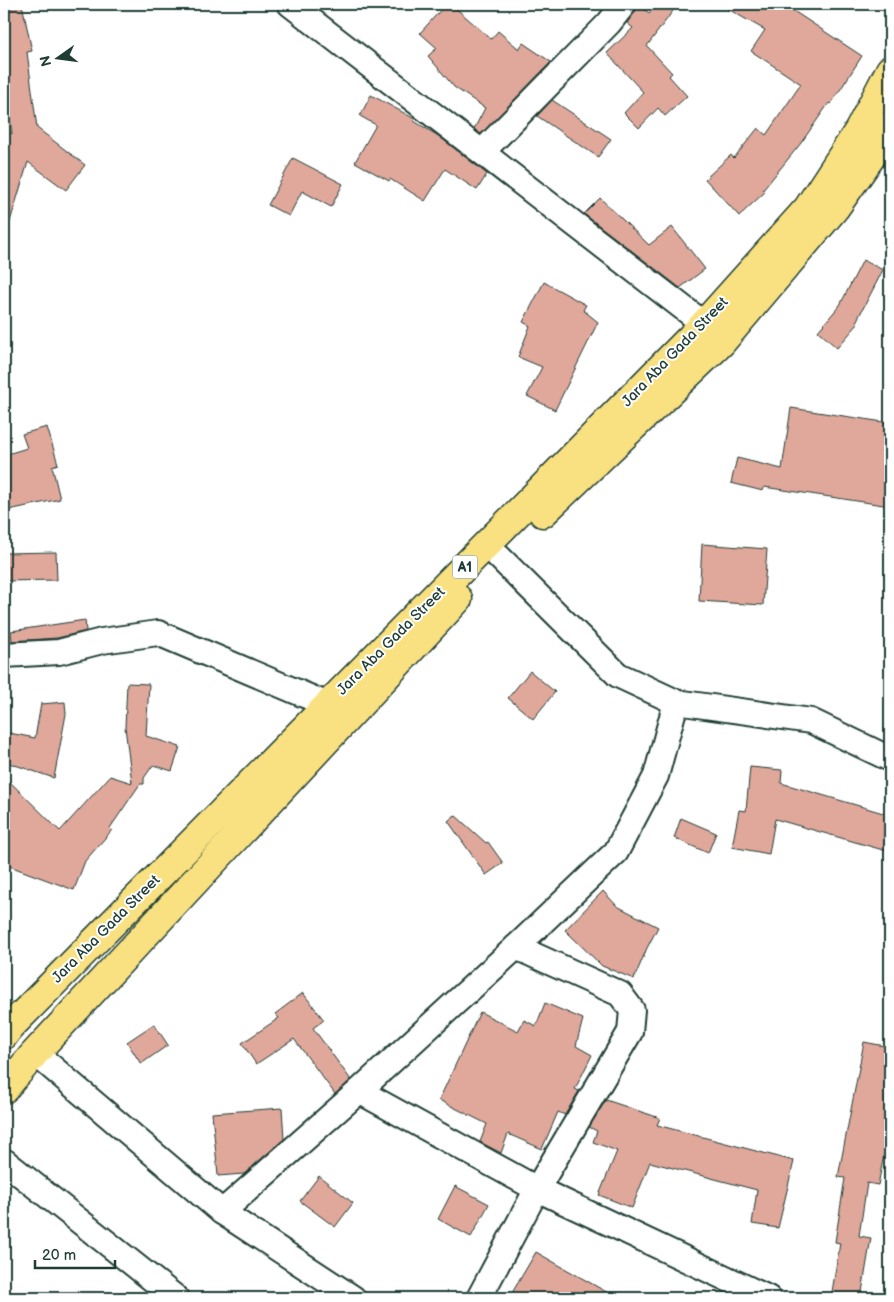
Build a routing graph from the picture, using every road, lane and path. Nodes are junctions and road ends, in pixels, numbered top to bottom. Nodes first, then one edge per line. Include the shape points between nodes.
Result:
1 (290, 4) edge
2 (624, 4) edge
3 (890, 70) edge
4 (881, 135) edge
5 (482, 152) junction
6 (704, 324) junction
7 (498, 556) junction
8 (4, 655) edge
9 (676, 702) junction
10 (328, 705) junction
11 (890, 759) edge
12 (516, 947) junction
13 (4, 1035) edge
14 (35, 1053) junction
15 (4, 1089) edge
16 (359, 1091) junction
17 (4, 1162) edge
18 (537, 1189) junction
19 (222, 1212) junction
20 (176, 1298) edge
21 (353, 1298) edge
22 (479, 1298) edge
23 (768, 1298) edge

1 - 5 street
2 - 5 street
3 - 4 main road, Jara Aba Gada Street / A1
4 - 6 main road, Jara Aba Gada Street / A1 via 808,208
4 - 7 main road, Jara Aba Gada Street / A1 via 835,208 721,343
5 - 6 street
6 - 10 main road, Jara Aba Gada Street / A1
7 - 9 street via 618,675
7 - 14 main road, Jara Aba Gada Street / A1
8 - 10 street via 60,652 102,641 158,633
9 - 11 street via 810,721
9 - 12 street via 656,776 616,852
10 - 13 main road, Jara Aba Gada Street / A1
12 - 16 street
12 - 18 street via 620,994 632,1010 630,1032
14 - 15 main road, Jara Aba Gada Street / A1
14 - 19 street
16 - 18 street
16 - 19 street
17 - 20 street
18 - 22 street
18 - 23 street
19 - 21 street

